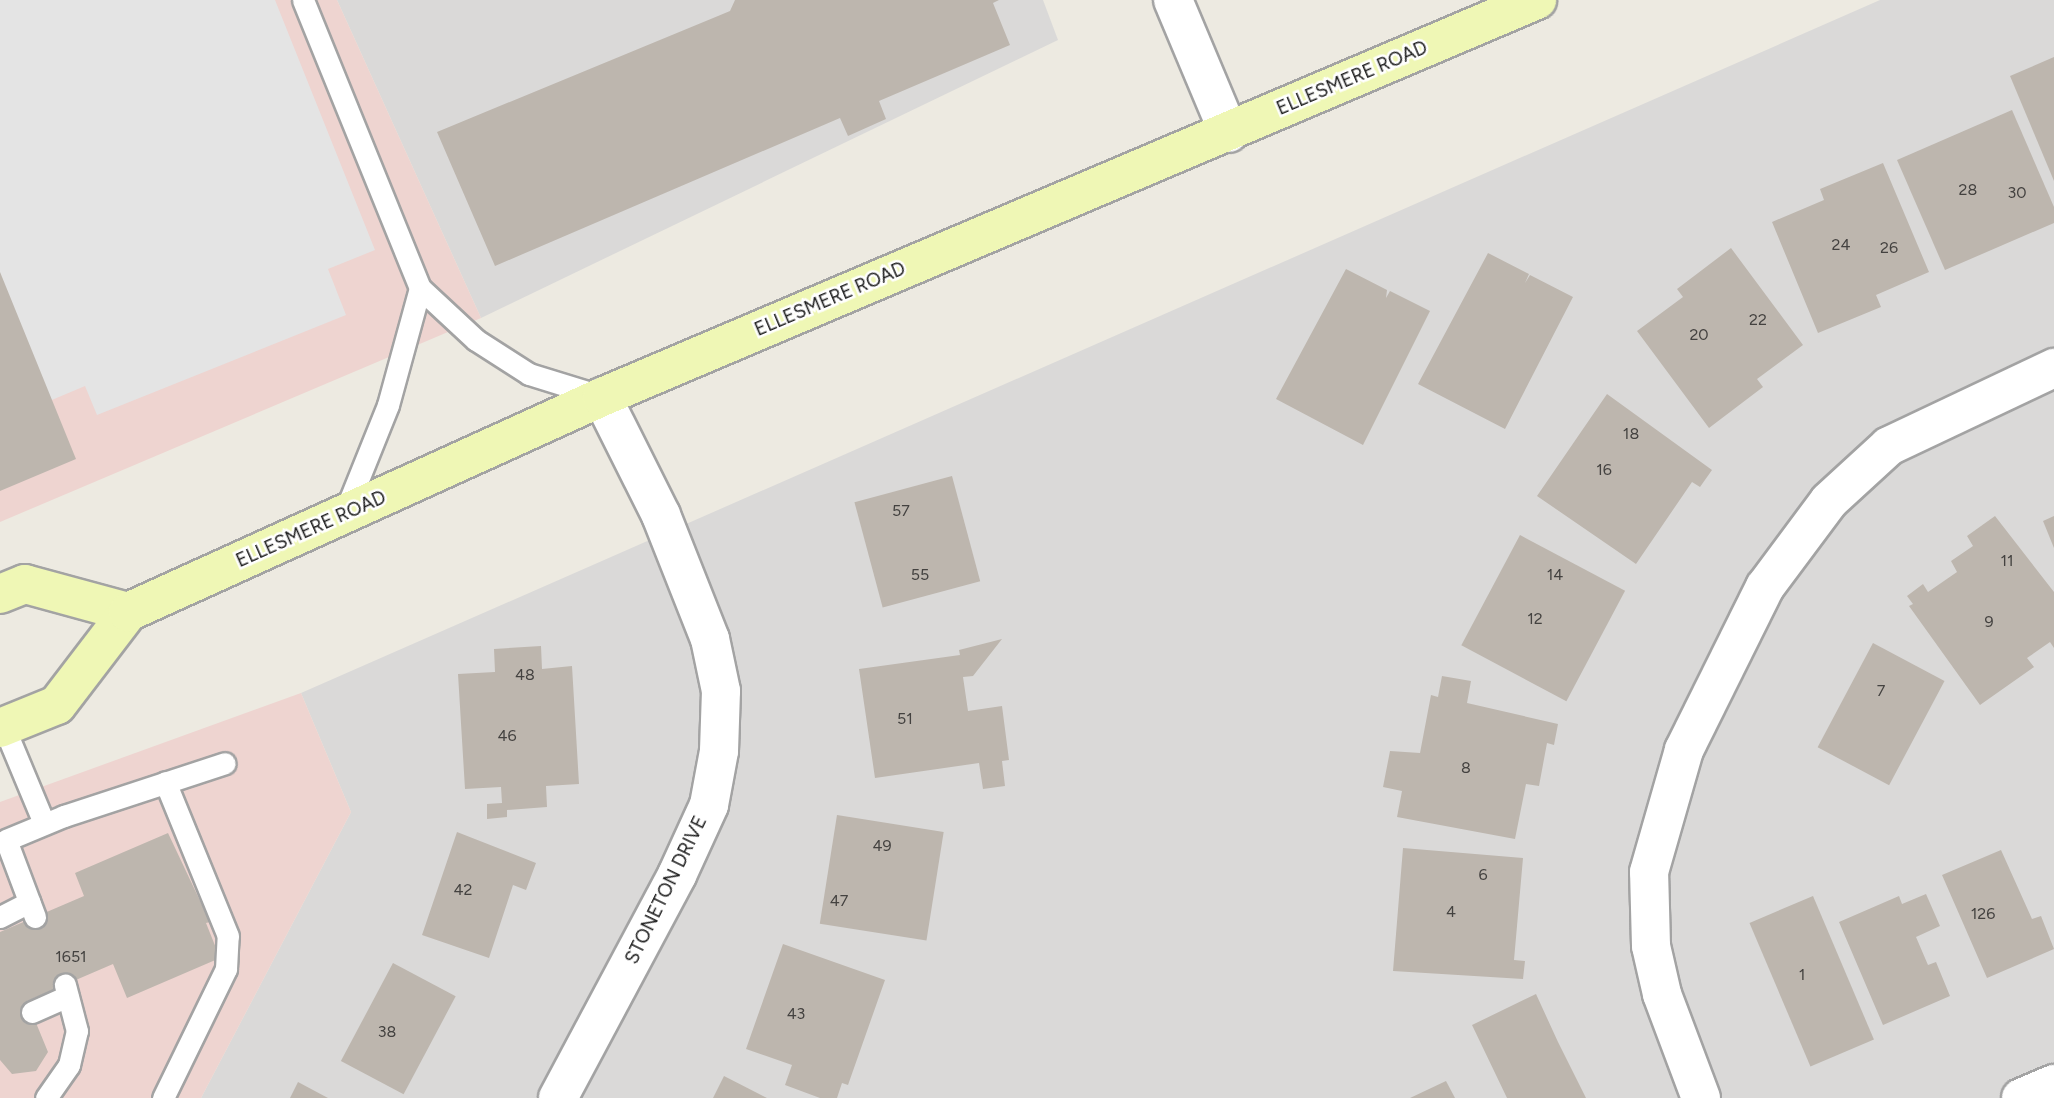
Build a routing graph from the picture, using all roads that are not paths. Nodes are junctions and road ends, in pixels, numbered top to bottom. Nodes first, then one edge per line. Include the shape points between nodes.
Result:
1 (303, 0) edge
2 (1173, 0) edge
3 (1520, 3) edge
4 (1229, 133) junction
5 (420, 288) junction
6 (2054, 368) edge
7 (602, 397) junction
8 (345, 513) junction
9 (0, 594) edge
10 (128, 612) junction
11 (2, 727) edge
12 (225, 763) dead end
13 (165, 782) junction
14 (44, 824) junction
15 (3, 841) edge
16 (0, 917) edge
17 (32, 1012) dead end
18 (2054, 1084) edge
19 (46, 1098) edge
20 (163, 1098) edge
21 (558, 1098) edge
22 (1701, 1098) edge
23 (2021, 1098) edge

1 - 5 lane
2 - 4 street
3 - 4 main road, ELLESMERE ROAD
4 - 7 main road, ELLESMERE ROAD
5 - 7 lane via 477,340 529,374
5 - 8 lane via 388,405
6 - 22 street via 1889,446 1829,501 1765,587 1684,750 1649,872 1651,946 1662,994
7 - 8 main road, ELLESMERE ROAD
7 - 21 street, STONETON DRIVE via 661,515 710,639 721,691 719,751 709,804 677,875
8 - 10 main road, ELLESMERE ROAD
9 - 10 main road via 25,584
10 - 11 main road, ELLESMERE ROAD via 57,705
11 - 14 lane
12 - 13 lane
13 - 14 lane
13 - 20 lane via 228,936 226,969
14 - 15 lane
15 - 16 lane via 32,909
17 - 19 lane via 66,991 77,1031 69,1065
18 - 23 street

